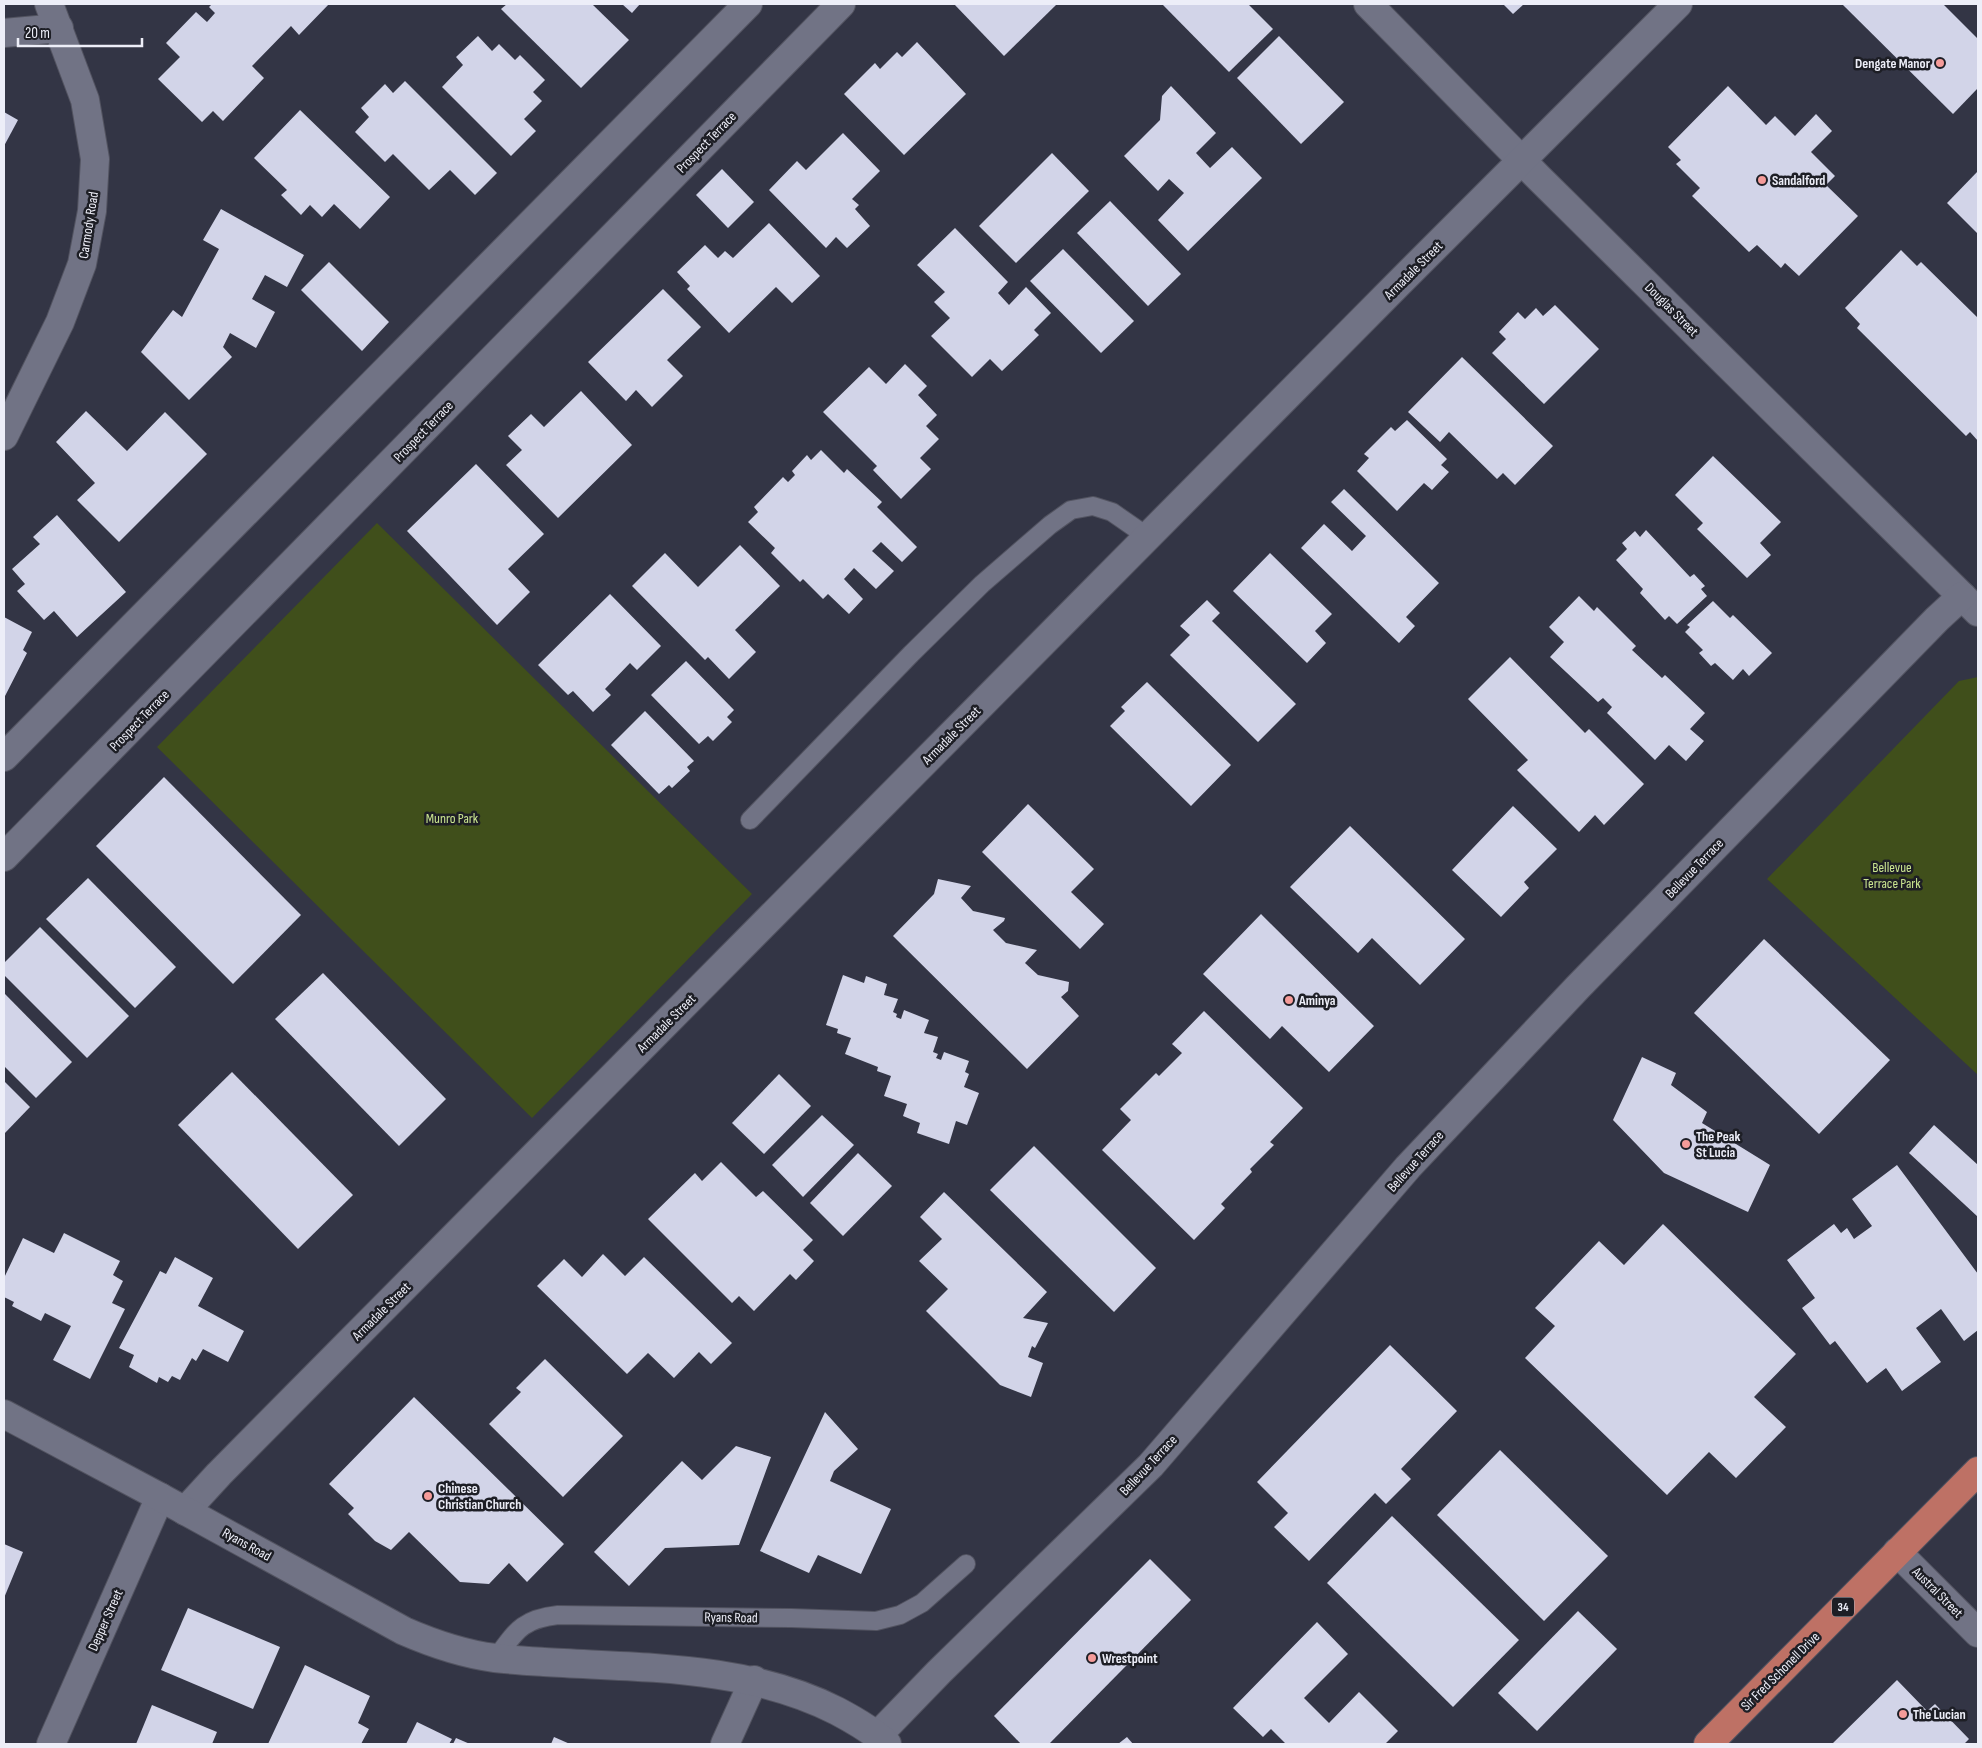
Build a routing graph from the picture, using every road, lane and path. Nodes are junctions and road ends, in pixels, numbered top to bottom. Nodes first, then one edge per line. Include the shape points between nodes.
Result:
1 (748, 4) edge
2 (841, 4) edge
3 (1368, 4) edge
4 (1678, 4) edge
5 (54, 16) edge
6 (4, 33) edge
7 (1522, 160) junction
8 (4, 436) edge
9 (1148, 536) junction
10 (1972, 601) edge
11 (4, 757) edge
12 (750, 820) dead end
13 (4, 857) edge
14 (4, 1414) edge
15 (1978, 1471) edge
16 (160, 1497) junction
17 (185, 1511) junction
18 (1897, 1552) junction
19 (966, 1564) dead end
20 (1978, 1633) edge
21 (496, 1658) junction
22 (754, 1680) junction
23 (882, 1740) edge
24 (51, 1744) edge
25 (725, 1744) edge
26 (1708, 1744) edge

1 - 11 street
2 - 13 street, Prospect Terrace
3 - 7 street, Douglas Street
4 - 7 street, Armadale Street
5 - 6 street
5 - 8 street, Carmody Road via 85,100 95,159 92,211 82,264 60,322
7 - 9 street, Armadale Street
7 - 10 street, Douglas Street
9 - 12 lane via 1112,512 1093,506 1071,510 982,584
9 - 17 street, Armadale Street
10 - 23 street, Bellevue Terrace via 1937,619 1578,987 1408,1167 1150,1465 939,1672
14 - 16 street, Ryans Road
15 - 18 main road, Sir Fred Schonell Drive / 34
16 - 17 street, Ryans Road
16 - 24 street, Depper Street
17 - 21 street, Ryans Road via 404,1631 459,1652
18 - 20 street, Austral Street
18 - 26 main road, Sir Fred Schonell Drive / 34
19 - 21 lane, Ryans Road via 922,1603 900,1615 876,1621 558,1615 527,1622
21 - 22 street, Ryans Road via 713,1673
22 - 23 street, Ryans Road via 810,1697
22 - 25 street

